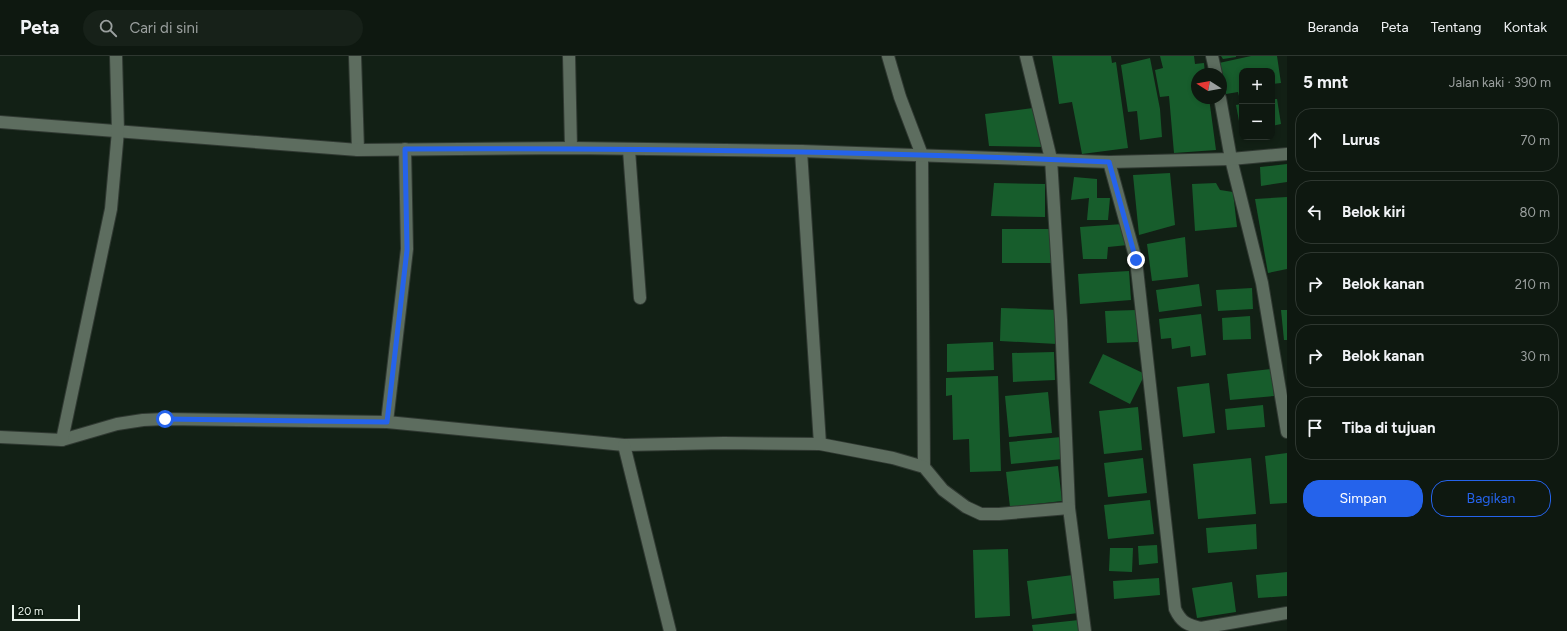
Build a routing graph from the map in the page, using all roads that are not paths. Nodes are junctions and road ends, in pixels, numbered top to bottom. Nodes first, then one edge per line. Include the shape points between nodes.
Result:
1 (116, 56) edge
2 (355, 56) edge
3 (569, 56) edge
4 (888, 56) edge
5 (1026, 56) edge
6 (1212, 56) edge
7 (1215, 68) edge
8 (1221, 104) edge
9 (0, 122) edge
10 (118, 131) junction
11 (571, 148) junction
12 (405, 149) junction
13 (358, 150) junction
14 (629, 150) junction
15 (800, 151) junction
16 (1287, 154) edge
17 (922, 155) junction
18 (1051, 159) junction
19 (1230, 159) junction
20 (1109, 162) junction
21 (640, 298) dead end
22 (387, 422) junction
23 (1287, 432) edge
24 (0, 437) edge
25 (62, 440) junction
26 (820, 444) junction
27 (624, 445) junction
28 (924, 467) junction
29 (1070, 508) junction
30 (1287, 613) edge
31 (670, 631) edge
32 (1085, 631) edge

1 - 10 street
2 - 13 street
3 - 11 street
4 - 17 street
5 - 18 street
6 - 7 street
8 - 19 street
9 - 10 street
10 - 13 street
10 - 25 street via 110,209
11 - 12 street
11 - 14 street
12 - 13 street
12 - 22 street via 407,250
14 - 15 street
14 - 21 street
15 - 17 street
15 - 26 street
16 - 19 street
17 - 18 street
17 - 28 street
18 - 20 street
18 - 29 street
19 - 20 street
19 - 23 street via 1262,283
20 - 30 street via 1136,260 1175,609 1180,620 1201,628
22 - 25 street via 143,420 117,424
22 - 27 street
24 - 25 street
26 - 27 street
26 - 28 street via 893,458
27 - 31 street
28 - 29 street via 943,490 981,514
29 - 32 street

